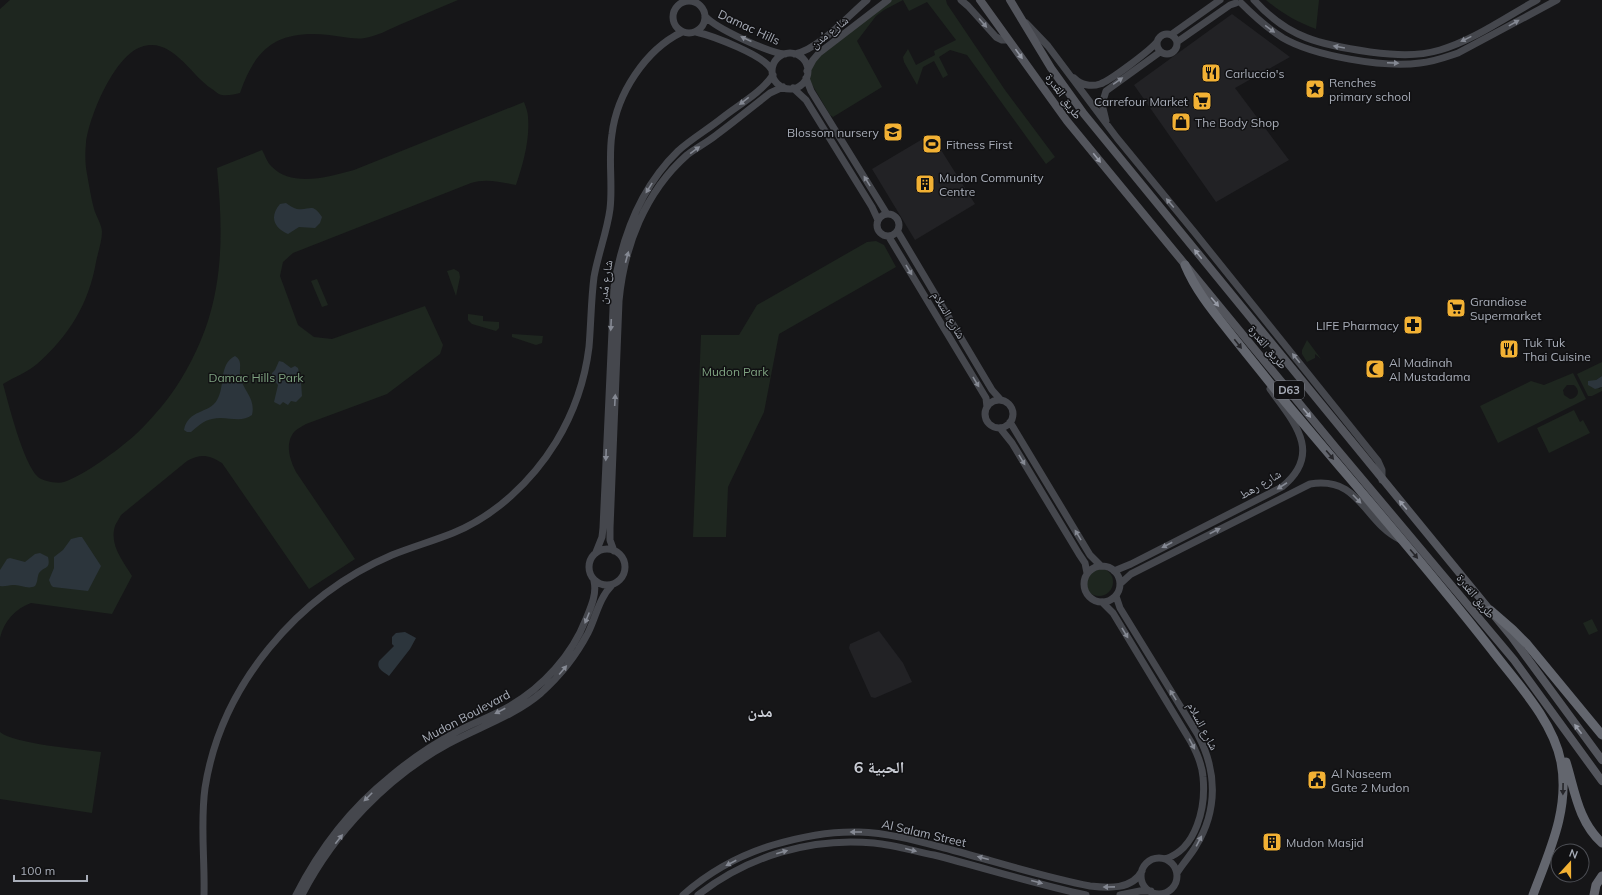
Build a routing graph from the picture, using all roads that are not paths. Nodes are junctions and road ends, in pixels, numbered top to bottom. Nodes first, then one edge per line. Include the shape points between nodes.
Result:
1 (705, 0) edge
2 (867, 0) edge
3 (888, 0) edge
4 (960, 0) edge
5 (980, 0) edge
6 (1010, 0) edge
7 (1220, 0) edge
8 (1254, 0) edge
9 (1537, 0) edge
10 (1557, 0) edge
11 (692, 1) edge
12 (1239, 1) edge
13 (1205, 11) junction
14 (704, 14) junction
15 (851, 14) junction
16 (1211, 19) junction
17 (1022, 20) junction
18 (673, 23) junction
19 (858, 23) junction
20 (1187, 25) junction
21 (682, 32) junction
22 (696, 32) junction
23 (1192, 32) junction
24 (1172, 34) junction
25 (667, 40) junction
26 (1008, 40) junction
27 (1177, 42) junction
28 (1156, 43) junction
29 (759, 46) junction
30 (1160, 52) junction
31 (785, 54) junction
32 (795, 54) junction
33 (755, 56) junction
34 (1063, 68) junction
35 (772, 72) junction
36 (807, 74) junction
37 (783, 87) junction
38 (793, 88) junction
39 (1117, 138) junction
40 (888, 214) junction
41 (878, 220) junction
42 (898, 232) junction
43 (889, 237) junction
44 (1185, 265) junction
45 (1250, 358) junction
46 (1000, 399) junction
47 (987, 407) junction
48 (1010, 422) junction
49 (1000, 428) junction
50 (1382, 480) junction
51 (1403, 542) junction
52 (614, 550) junction
53 (596, 552) junction
54 (1101, 566) junction
55 (1114, 571) junction
56 (1087, 573) junction
57 (594, 581) junction
58 (1120, 584) junction
59 (612, 585) junction
60 (1116, 596) junction
61 (1102, 602) junction
62 (1490, 610) junction
63 (1527, 644) junction
64 (1499, 660) junction
65 (1602, 736) edge
66 (1602, 741) edge
67 (1602, 760) edge
68 (1601, 780) edge
69 (1571, 781) junction
70 (1602, 839) edge
71 (1602, 843) edge
72 (1165, 859) junction
73 (1142, 871) junction
74 (1177, 873) junction
75 (1602, 876) edge
76 (1151, 891) junction
77 (204, 895) edge
78 (296, 895) edge
79 (302, 895) edge
80 (683, 895) edge
81 (698, 895) edge
82 (1086, 895) edge
83 (1120, 895) edge
84 (1533, 895) edge
85 (1594, 895) edge

1 - 14 street
2 - 15 street, شارع مُدن
3 - 19 street, شارع مُدن
4 -> 26 street via 996,38
5 - 26 main road, طريق القدرة / D63
6 - 17 main road, طريق القدرة / D63
7 - 13 street
9 -> 8 street via 1453,45 1425,53 1397,55 1348,49 1314,41 1277,22
12 -> 10 street via 1271,30 1308,49 1380,63 1413,64 1458,53
11 - 14 street via 700,6
11 - 18 street via 684,2 676,8 673,12
12 - 16 street
13 - 16 street
13 - 20 street
14 - 22 street via 704,22
29 -> 14 street, Damac Hills via 716,25
15 - 19 street
15 - 32 street, شارع مُدن via 814,46
16 - 23 street
17 - 34 street via 1042,39
50 -> 17 main road, طريق القدرة / D63 via 1084,114 1051,68
18 - 21 street
18 - 25 street
19 - 36 street, شارع مُدن via 819,53
20 - 23 street
20 - 24 street
21 - 22 street
21 - 25 street
22 - 33 street, Damac Hills via 722,40
23 - 27 street
24 - 27 street
24 - 28 street via 1165,33
25 - 77 street via 633,78 615,119 610,152 610,212 594,282 588,350 580,389 565,426 545,459 532,474 489,513 455,532 395,554 353,575 304,611 270,648 249,676 231,710 209,768 202,825
26 -> 44 main road, طريق القدرة / D63 via 1067,121
27 - 30 street via 1176,49 1171,53
28 - 30 street
28 - 34 street via 1101,84 1080,83
29 - 31 street, Damac Hills
29 - 33 street
39 -> 30 street via 1103,113 1102,104 1106,91
31 - 32 street
31 - 35 street via 776,60
32 - 36 street via 805,62
33 - 35 street, Damac Hills via 767,63
34 - 39 street
35 - 37 street via 774,80
35 -> 53 street, شارع مُدن via 758,90 672,157 650,185 629,227 620,254 614,287 603,528
36 - 38 street via 802,84
40 -> 36 street via 811,91
37 - 38 street
52 -> 37 street, شارع مُدن via 610,540 610,528 619,301 632,238 646,208 678,165 767,95
38 - 41 street via 806,100
50 -> 39 street via 1382,470 1378,461
40 - 41 street
40 - 42 street via 898,218
41 - 43 street via 879,232
42 - 43 street
42 - 46 street, شارع السلام via 989,385
43 -> 47 street, شارع السلام via 986,398
44 -> 45 highway via 1201,294
44 -> 68 main road, طريق القدرة / D63 via 1514,660
45 -> 51 highway
45 -> 55 street, شارع رهط via 1299,432 1302,452 1296,472 1282,487
46 - 47 street
46 - 48 street via 1013,409
47 - 49 street via 985,413 988,422
48 - 49 street
54 -> 48 street via 1090,555
49 -> 56 street via 1012,443 1079,554
62 -> 50 main road, طريق القدرة / D63
58 -> 51 street, شارع رهط via 1131,574 1300,488 1320,482 1336,485 1350,492 1386,530
51 -> 64 highway
52 - 53 street
52 - 59 street via 624,559 626,566 622,578
53 - 57 street via 589,568
54 - 55 street
54 - 56 street
55 - 58 street
56 - 61 street via 1084,581 1085,590 1093,600
57 - 59 street via 606,586
57 -> 78 street, Mudon Boulevard via 594,598 580,632 568,653 548,677 524,698 446,737 388,778 342,825 316,860
58 - 60 street
79 -> 59 street, Mudon Boulevard via 341,836 396,780 447,744 507,716 540,693 556,678 582,643 603,596
60 - 61 street
74 -> 60 street, شارع السلام via 1197,845 1209,817 1213,796 1211,769 1198,735 1120,608
61 -> 72 street, شارع السلام via 1114,613 1191,742 1201,764 1203,788 1198,821 1183,848 1174,856
62 - 63 highway
67 -> 62 main road, طريق القدرة / D63
63 - 65 highway
63 - 66 highway via 1542,669
64 - 69 highway via 1515,676 1550,726 1561,749
64 -> 84 highway via 1548,726 1557,747 1562,769 1561,815
69 - 70 highway via 1586,815
69 - 71 highway via 1582,815
72 - 73 street via 1157,858 1150,861
72 - 74 street via 1173,864
73 - 76 street via 1143,883
73 -> 80 street, Al Salam Street via 1136,880 1126,885 1090,886 894,836 859,832 834,833 810,836 763,848 720,868
74 - 76 street via 1176,882 1171,889 1163,893
75 - 85 highway via 1596,885
76 - 83 street
81 -> 82 street, Al Salam Street via 739,869 774,854 810,846 853,842 896,846

